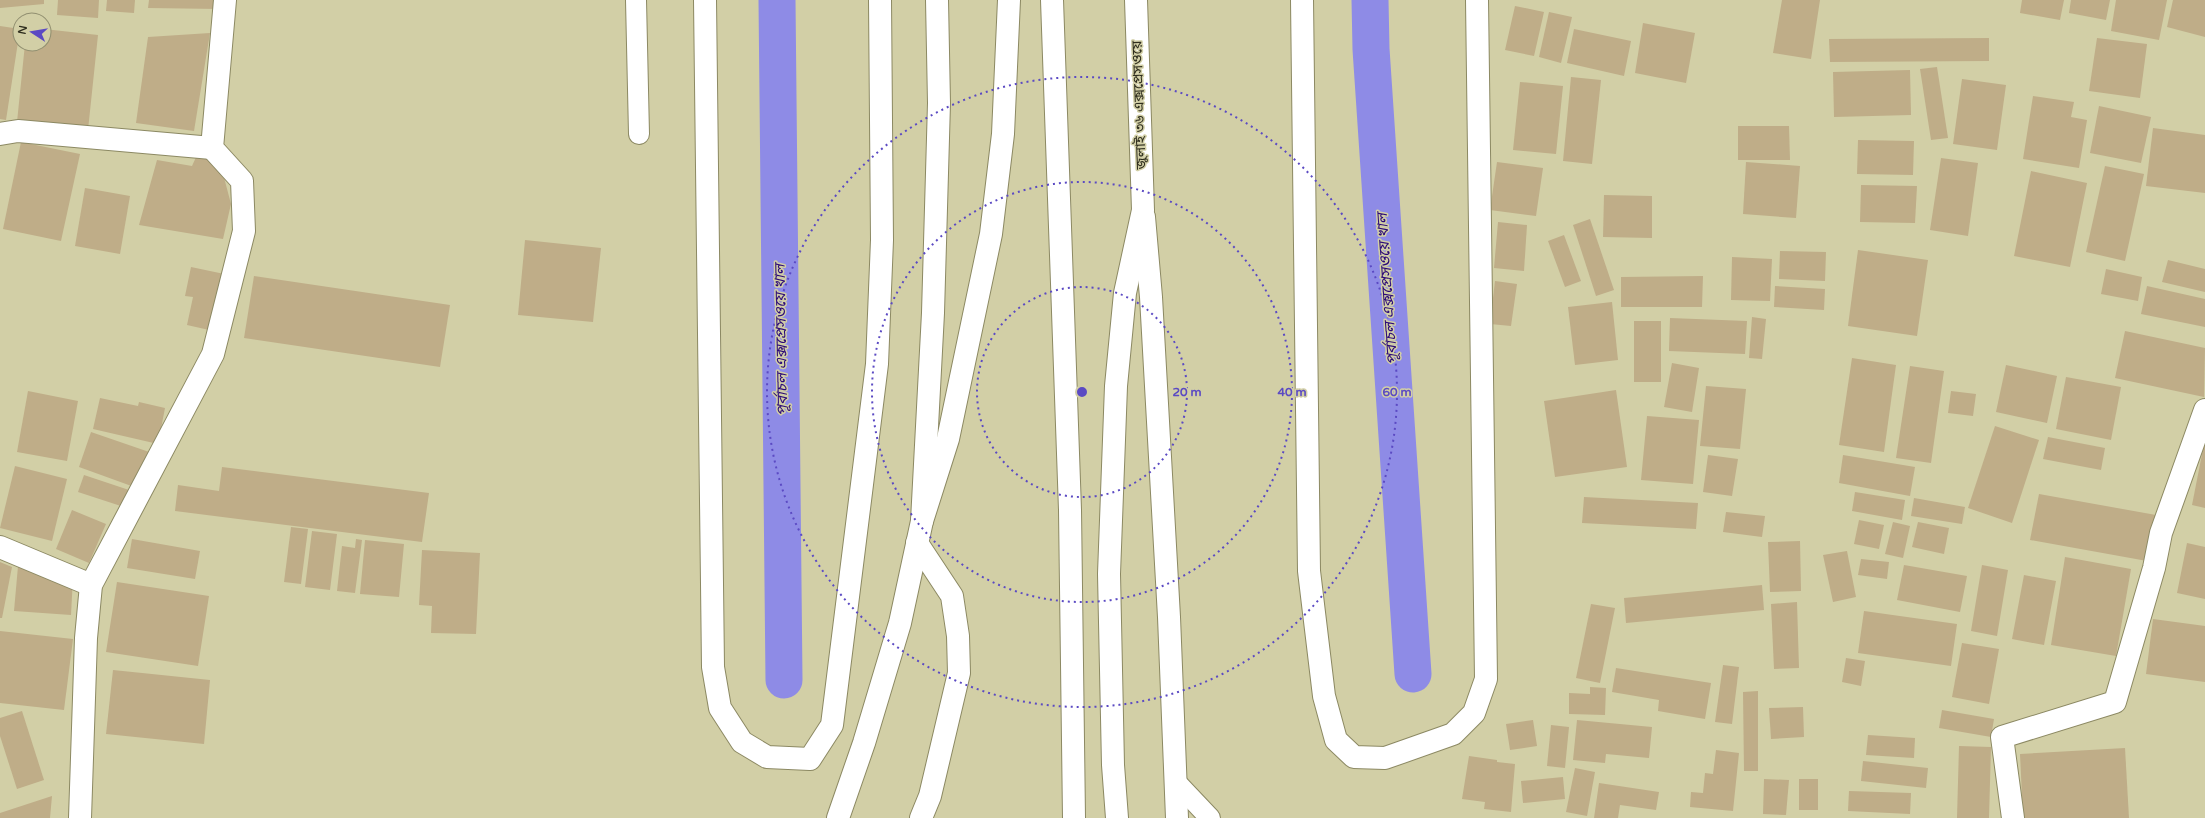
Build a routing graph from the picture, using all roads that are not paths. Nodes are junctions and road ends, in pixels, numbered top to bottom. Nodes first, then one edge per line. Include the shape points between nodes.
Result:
1 (225, 0) edge
2 (636, 0) edge
3 (705, 0) edge
4 (880, 0) edge
5 (936, 0) edge
6 (1009, 0) edge
7 (1052, 0) edge
8 (1136, 0) edge
9 (1302, 0) edge
10 (1477, 0) edge
11 (0, 134) edge
12 (639, 134) dead end
13 (212, 148) junction
14 (1143, 210) junction
15 (2205, 410) edge
16 (922, 521) junction
17 (917, 544) junction
18 (0, 547) edge
19 (91, 585) junction
20 (1175, 781) junction
21 (80, 818) edge
22 (838, 818) edge
23 (921, 818) edge
24 (1074, 818) edge
25 (1117, 818) edge
26 (1177, 818) edge
27 (1210, 818) edge
28 (2013, 818) edge

1 - 13 main road
2 - 12 lane
3 - 4 main road via 713,667 720,708 742,742 767,756 810,759 832,725 877,364 882,240
5 - 16 main road via 939,103 933,313
6 - 16 main road via 1003,134 991,234 948,440
7 - 24 main road via 1070,510
8 - 14 main road, জুলাই ৩৬ এক্সপ্রেসওয়ে
9 - 10 main road via 1309,571 1324,696 1336,740 1354,757 1385,758 1453,734 1474,713 1486,678
11 - 13 main road via 18,131
13 - 19 main road via 242,181 244,231 213,354
14 - 20 main road via 1151,305
14 - 25 main road via 1125,294 1116,386 1109,574 1113,765
15 - 28 main road via 2161,533 2154,568 2115,702 2002,737
16 - 17 main road
17 - 22 main road via 900,624
17 - 23 main road via 952,596 958,636 959,673 930,796
18 - 19 main road
19 - 21 main road via 86,638
20 - 26 main road
20 - 27 lane

